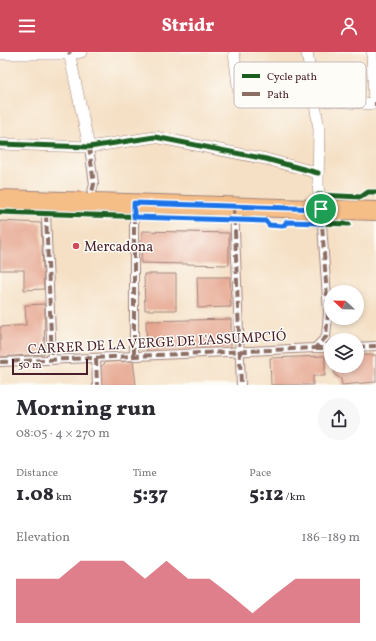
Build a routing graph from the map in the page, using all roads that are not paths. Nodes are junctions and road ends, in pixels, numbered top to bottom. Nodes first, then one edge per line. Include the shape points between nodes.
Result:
1 (234, 52) edge
2 (307, 52) edge
3 (372, 52) edge
4 (73, 53) edge
5 (0, 54) edge
6 (235, 62) edge
7 (308, 62) edge
8 (375, 104) edge
9 (315, 108) edge
10 (0, 144) edge
11 (89, 147) junction
12 (318, 173) junction
13 (93, 188) dead end
14 (0, 199) edge
15 (134, 203) junction
16 (234, 206) junction
17 (321, 209) junction
18 (376, 211) edge
19 (46, 214) dead end
20 (376, 346) edge
21 (364, 347) edge
22 (315, 348) junction
23 (324, 348) edge
24 (240, 351) junction
25 (134, 356) junction
26 (96, 358) junction
27 (52, 360) junction
28 (0, 362) edge
29 (97, 385) edge
30 (241, 385) edge

1 - 6 street
2 - 7 street
3 - 8 street
4 - 5 street
4 - 11 street
9 - 12 street via 319,130
10 - 11 street
11 - 12 street via 156,137 266,159
11 - 13 street
12 - 17 street
14 - 15 main road
15 - 16 main road
15 - 25 street
16 - 17 main road
16 - 24 street
17 - 18 main road
17 - 22 street via 328,312 326,337
19 - 27 street
20 - 21 street
22 - 23 street, CARRER DE LA VERGE DE L'ASSUMPCIÓ
22 - 24 street, CARRER DE LA VERGE DE L'ASSUMPCIÓ
24 - 25 street, CARRER DE LA VERGE DE L'ASSUMPCIÓ
24 - 30 street
25 - 26 street, CARRER DE LA VERGE DE L'ASSUMPCIÓ
26 - 27 street, CARRER DE LA VERGE DE L'ASSUMPCIÓ
26 - 29 street
27 - 28 street, CARRER DE LA VERGE DE L'ASSUMPCIÓ

